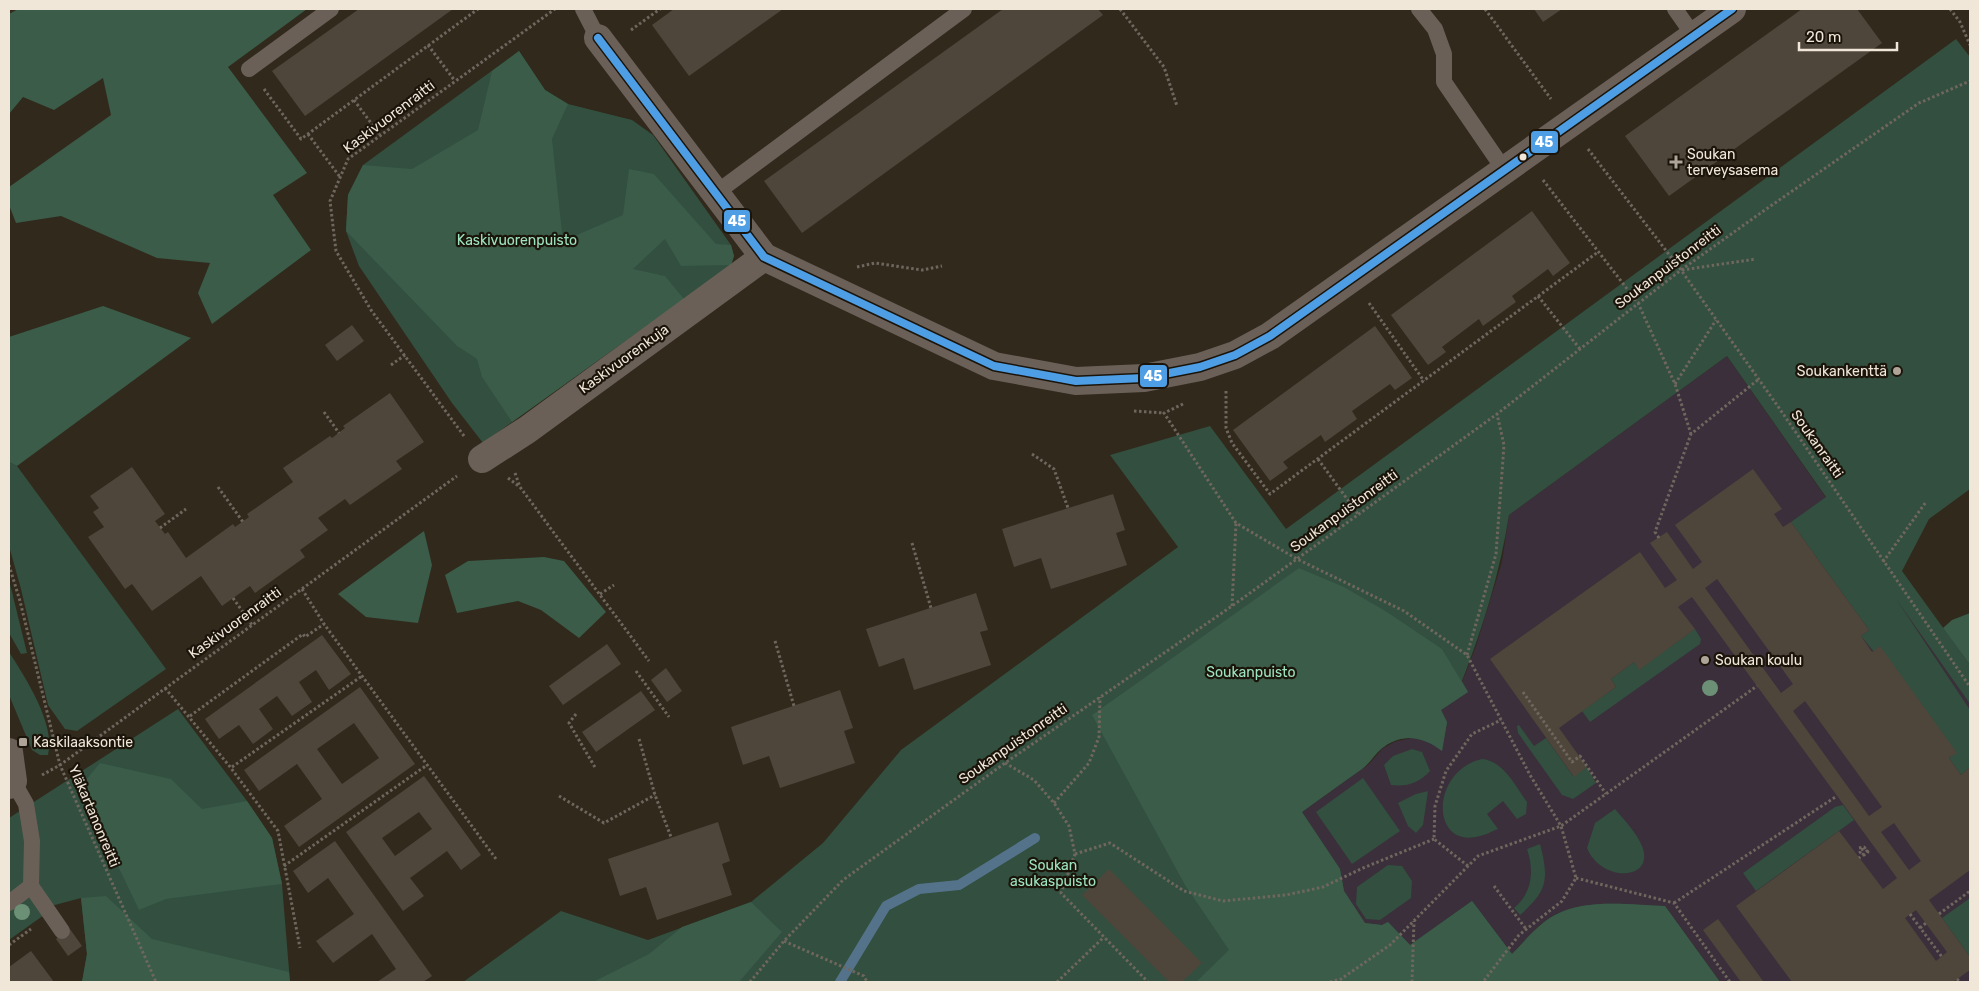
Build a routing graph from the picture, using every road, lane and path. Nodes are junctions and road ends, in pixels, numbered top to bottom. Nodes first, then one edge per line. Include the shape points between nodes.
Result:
1 (331, 9) edge
2 (478, 9) edge
3 (555, 9) edge
4 (583, 9) edge
5 (660, 9) edge
6 (964, 9) edge
7 (1120, 9) edge
8 (1419, 9) edge
9 (1484, 9) edge
10 (1675, 9) edge
11 (1732, 9) edge
12 (1950, 9) edge
13 (1694, 36) junction
14 (598, 38) joint
15 (634, 39) dead end
16 (428, 45) junction
17 (1970, 45) edge
18 (249, 69) joint
19 (1970, 81) edge
20 (455, 82) junction
21 (354, 100) junction
22 (1556, 105) dead end
23 (1178, 106) dead end
24 (308, 134) junction
25 (380, 135) junction
26 (1586, 146) dead end
27 (1505, 171) junction
28 (340, 178) junction
29 (1542, 179) dead end
30 (716, 193) junction
31 (1598, 252) junction
32 (764, 257) junction
33 (1756, 259) dead end
34 (942, 266) dead end
35 (856, 267) dead end
36 (1681, 270) junction
37 (1538, 296) junction
38 (1364, 297) dead end
39 (1638, 303) junction
40 (1716, 320) junction
41 (1580, 349) junction
42 (405, 355) junction
43 (391, 365) dead end
44 (1759, 379) junction
45 (1424, 381) junction
46 (1675, 384) junction
47 (1227, 385) dead end
48 (1189, 401) dead end
49 (1129, 410) dead end
50 (324, 412) dead end
51 (1164, 413) junction
52 (1497, 414) junction
53 (338, 433) dead end
54 (1691, 434) junction
55 (1032, 454) dead end
56 (1318, 459) junction
57 (474, 465) junction
58 (218, 487) dead end
59 (528, 497) dead end
60 (1926, 502) dead end
61 (1068, 508) dead end
62 (186, 509) dead end
63 (1358, 514) junction
64 (242, 522) dead end
65 (1236, 523) junction
66 (160, 528) dead end
67 (1659, 538) dead end
68 (912, 543) dead end
69 (1297, 559) junction
70 (1883, 562) junction
71 (9, 564) edge
72 (614, 585) dead end
73 (302, 589) junction
74 (600, 594) junction
75 (233, 598) dead end
76 (1232, 606) junction
77 (931, 608) dead end
78 (324, 624) junction
79 (252, 625) junction
80 (774, 641) dead end
81 (1466, 656) junction
82 (649, 661) dead end
83 (636, 671) dead end
84 (362, 676) junction
85 (1757, 686) dead end
86 (1970, 687) edge
87 (165, 688) junction
88 (1523, 692) dead end
89 (1100, 697) junction
90 (794, 706) dead end
91 (576, 714) dead end
92 (190, 716) junction
93 (669, 717) dead end
94 (1501, 720) junction
95 (639, 739) dead end
96 (9, 752) edge
97 (1005, 763) junction
98 (60, 765) junction
99 (427, 765) junction
100 (231, 768) junction
101 (596, 769) dead end
102 (11, 783) edge
103 (1606, 794) junction
104 (655, 795) junction
105 (559, 796) dead end
106 (1837, 796) dead end
107 (1054, 802) junction
108 (1561, 826) junction
109 (671, 838) dead end
110 (1434, 839) junction
111 (1859, 848) dead end
112 (1075, 854) junction
113 (1859, 858) dead end
114 (496, 859) dead end
115 (284, 866) junction
116 (1468, 866) junction
117 (1576, 878) junction
118 (31, 886) junction
119 (1494, 886) dead end
120 (1970, 892) edge
121 (9, 902) edge
122 (1674, 903) junction
123 (1910, 914) dead end
124 (1939, 914) dead end
125 (1414, 921) junction
126 (1926, 923) dead end
127 (1920, 928) junction
128 (1526, 930) junction
129 (62, 931) dead end
130 (1104, 937) junction
131 (784, 941) junction
132 (300, 948) dead end
133 (1942, 957) dead end
134 (156, 982) edge
135 (750, 982) edge
136 (867, 982) edge
137 (1057, 982) edge
138 (1148, 982) edge
139 (1330, 982) edge
140 (1412, 982) edge
141 (1483, 982) edge
142 (1730, 982) edge

1 - 18 lane
2 - 16 path
3 - 20 path, Kaskivuorenraitti
4 - 14 lane
5 - 15 path via 628,32
6 - 30 lane
7 - 23 path via 1164,67
8 - 27 lane via 1434,29 1444,54 1444,82
9 - 22 path
10 - 13 lane
11 - 13 street
12 - 17 path
13 - 27 street
14 - 30 street
16 - 20 path
16 - 21 path
18 - 24 path via 301,139
19 - 36 path, Soukanpuistonreitti via 1919,103
20 - 25 path, Kaskivuorenraitti
21 - 24 path
21 - 25 path
24 - 28 path
25 - 28 path, Kaskivuorenraitti via 348,159
26 - 36 path, Soukanraitti
27 - 32 street via 1270,336 1218,361 1144,378 1076,381 994,366
28 - 42 path, Kaskivuorenraitti via 330,201 336,251 371,310
29 - 31 path
30 - 32 street
31 - 37 path
31 - 39 path
32 - 57 street, Kaskivuorenkuja
33 - 36 path
34 - 35 path via 922,270 875,263
36 - 39 path, Soukanpuistonreitti
36 - 40 path, Soukanraitti
37 - 41 path
37 - 45 path
38 - 45 path
39 - 41 path, Soukanpuistonreitti
39 - 46 path
40 - 44 path, Soukanraitti
40 - 46 path
41 - 52 path, Soukanpuistonreitti
42 - 43 path
42 - 57 path, Kaskivuorenraitti
44 - 54 path
44 - 70 path, Soukanraitti
45 - 56 path
46 - 54 path
47 - 56 path via 1226,428 1232,443 1270,494
48 - 51 path
49 - 51 path
50 - 53 path
51 - 65 path
52 - 63 path, Soukanpuistonreitti
52 - 81 path via 1504,445 1496,554
54 - 67 path via 1655,532
55 - 61 path via 1054,469
56 - 63 path
57 - 73 path, Kaskivuorenraitti
58 - 64 path
59 - 74 path
60 - 70 path
62 - 66 path
63 - 69 path, Soukanpuistonreitti
65 - 69 path
65 - 76 path
68 - 77 path
69 - 76 path, Soukanpuistonreitti
69 - 81 path via 1404,611
70 - 86 path, Soukanraitti
71 - 98 path, Yläkartanonreitti
72 - 74 path
73 - 78 path
73 - 79 path, Kaskivuorenraitti
74 - 82 path
75 - 79 path
76 - 89 path, Soukanpuistonreitti
78 - 84 path
78 - 92 path via 305,637 303,634
79 - 87 path, Kaskivuorenraitti
80 - 90 path
81 - 94 path
83 - 93 path
84 - 99 path
84 - 100 path
85 - 103 path
87 - 92 path
87 - 98 path, Kaskivuorenraitti
88 - 103 path via 1572,762 1580,756
89 - 97 path, Soukanpuistonreitti
89 - 107 path via 1099,738 1090,763
91 - 101 path via 569,723
92 - 100 path
94 - 108 path
94 - 110 path via 1472,734 1446,771 1435,806
95 - 104 path
96 - 102 street
97 - 107 path via 1034,780
97 - 131 path, Soukanpuistonreitti via 843,880
98 - 102 path, Kaskivuorenraitti via 37,778
98 - 134 path, Yläkartanonreitti
99 - 114 path
99 - 115 path
100 - 115 path via 278,831
102 - 118 lane via 26,804 32,841
103 - 108 path
104 - 105 path via 604,823
104 - 109 path
106 - 122 path
107 - 112 path via 1069,826
108 - 116 path via 1478,856
108 - 117 path
110 - 112 path via 1323,887 1286,895 1223,901 1184,892 1110,843
110 - 116 path
111 - 113 path via 1864,846 1868,852 1864,855 1863,855 1862,855 1860,852 1861,849 1867,851 1863,854
112 - 130 path via 1061,893
115 - 132 path
116 - 125 path
117 - 122 path
117 - 128 path via 1562,901
118 - 121 lane
118 - 129 lane
119 - 128 path
120 - 124 path
122 - 142 path
123 - 127 path
125 - 139 path via 1390,945 1341,979
125 - 140 path
126 - 127 path
127 - 133 path
128 - 141 path
130 - 137 path
130 - 138 path
131 - 135 path, Soukanpuistonreitti
131 - 136 path via 864,976

